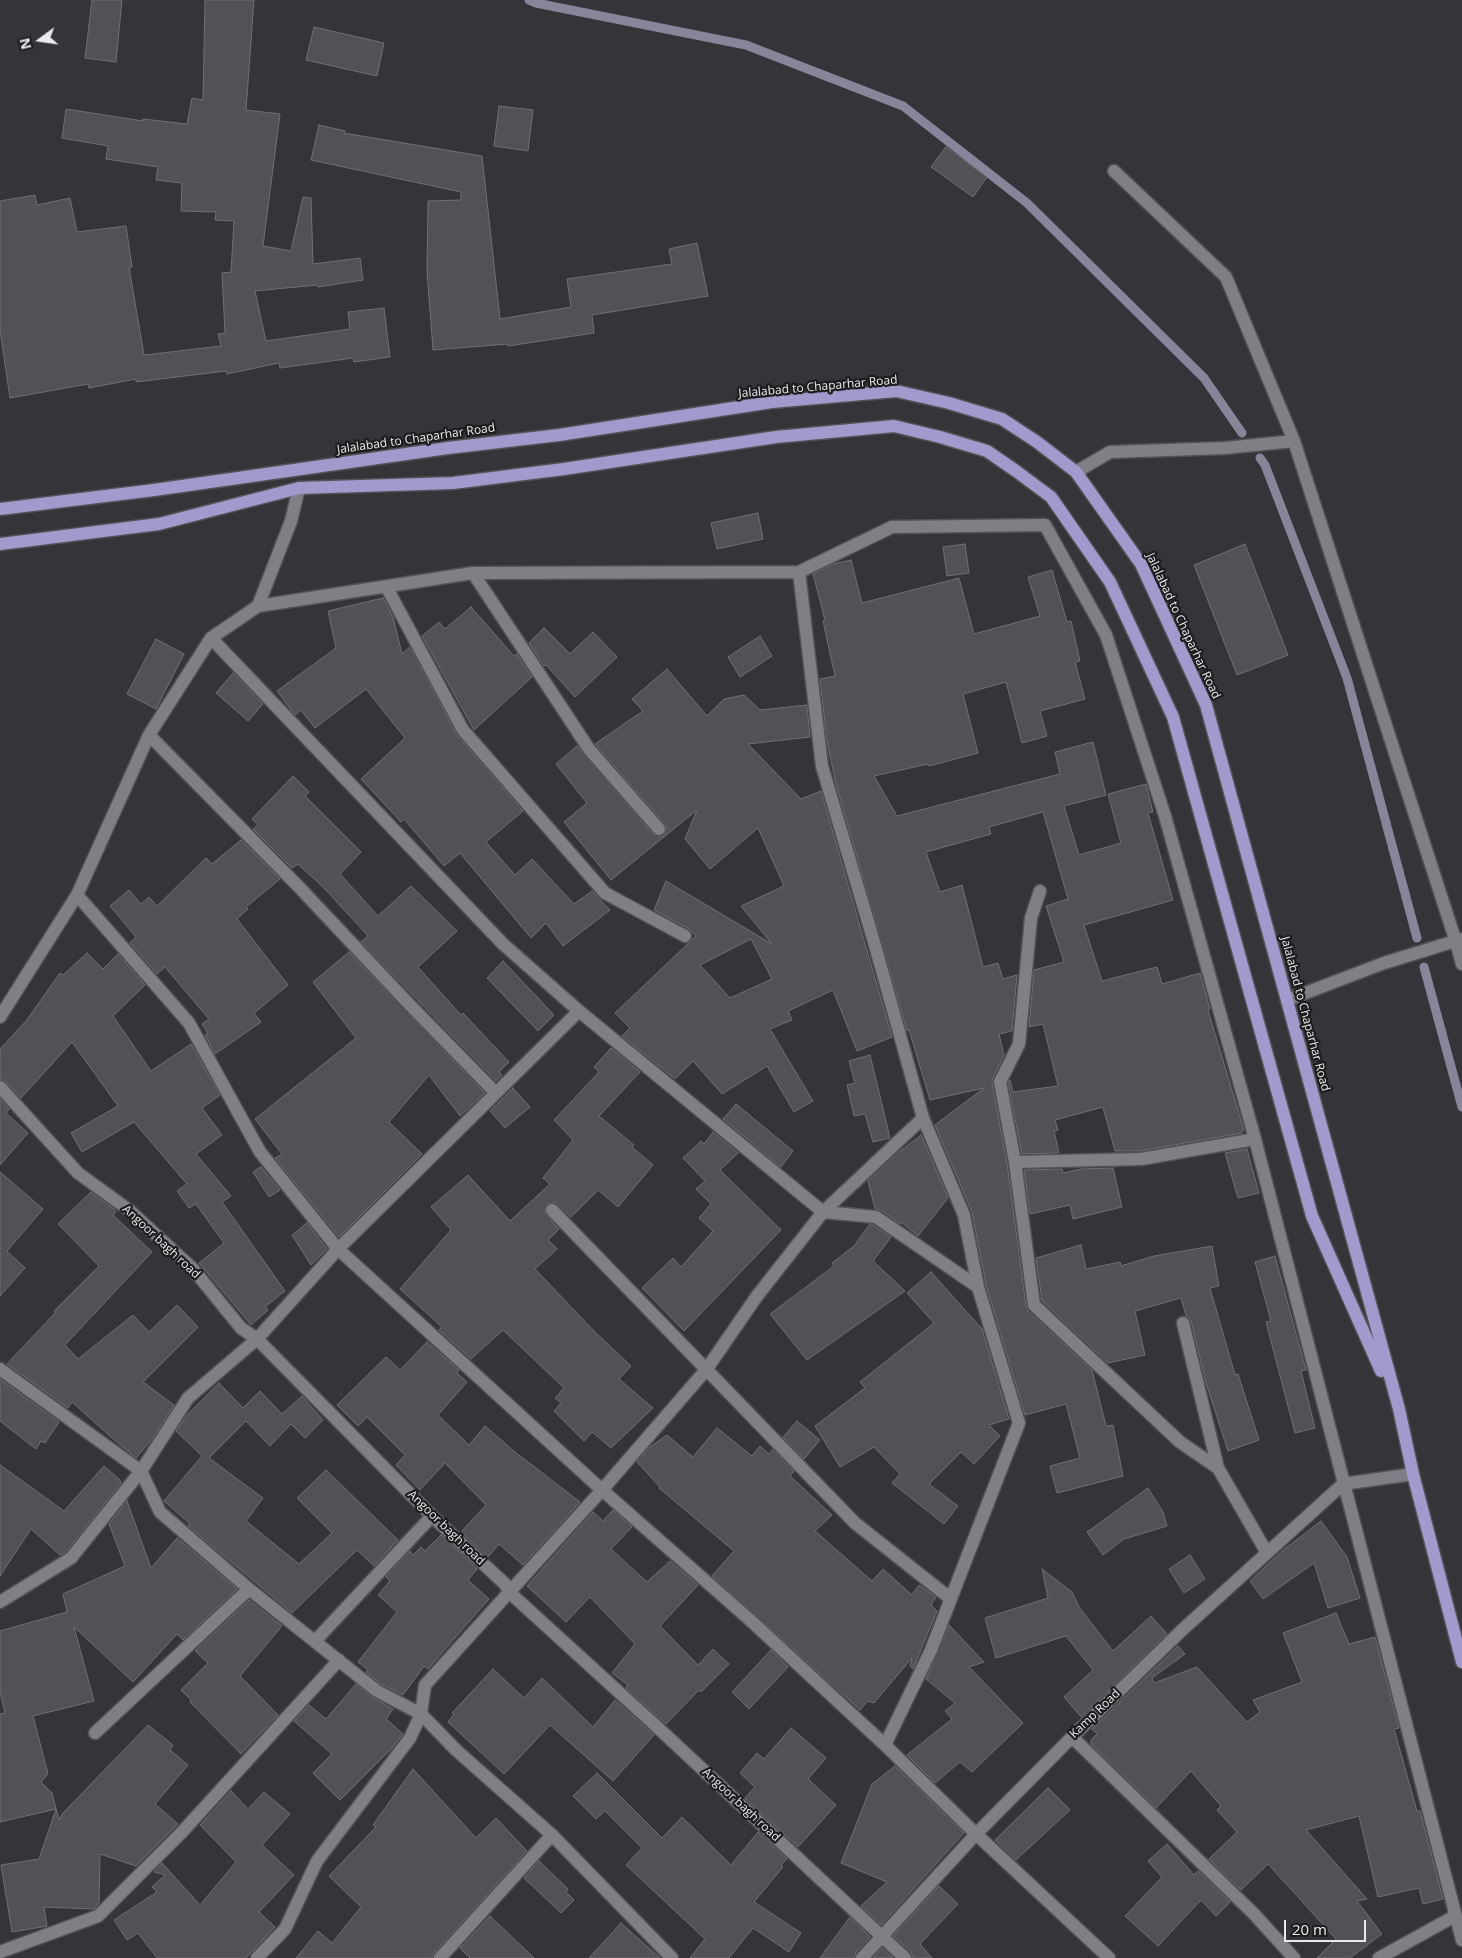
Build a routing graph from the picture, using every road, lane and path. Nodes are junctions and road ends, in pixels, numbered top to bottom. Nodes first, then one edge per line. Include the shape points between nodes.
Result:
1 (1114, 171) dead end
2 (1294, 441) junction
3 (1076, 472) junction
4 (299, 488) junction
5 (0, 509) edge
6 (0, 544) edge
7 (799, 572) junction
8 (473, 573) junction
9 (388, 588) junction
10 (258, 606) junction
11 (211, 638) junction
12 (149, 735) junction
13 (658, 829) dead end
14 (1040, 891) dead end
15 (77, 895) junction
16 (685, 936) dead end
17 (1459, 941) edge
18 (1462, 964) edge
19 (1286, 1000) junction
20 (579, 1011) junction
21 (0, 1017) edge
22 (0, 1087) edge
23 (495, 1092) junction
24 (923, 1118) junction
25 (1255, 1139) junction
26 (1014, 1162) junction
27 (552, 1210) dead end
28 (823, 1212) junction
29 (338, 1249) junction
30 (978, 1287) junction
31 (1183, 1323) dead end
32 (257, 1339) junction
33 (0, 1368) edge
34 (706, 1370) junction
35 (1399, 1410) junction
36 (1218, 1468) junction
37 (141, 1471) junction
38 (1413, 1474) junction
39 (1344, 1484) junction
40 (602, 1490) junction
41 (432, 1516) junction
42 (1266, 1553) junction
43 (249, 1589) junction
44 (509, 1592) junction
45 (951, 1599) junction
46 (0, 1602) edge
47 (316, 1641) junction
48 (339, 1660) junction
49 (1462, 1662) edge
50 (421, 1714) junction
51 (95, 1733) dead end
52 (1072, 1737) junction
53 (885, 1745) junction
54 (976, 1834) junction
55 (552, 1835) junction
56 (1455, 1916) junction
57 (883, 1937) junction
58 (1462, 1940) edge
59 (0, 1952) edge
60 (665, 1956) edge
61 (258, 1958) edge
62 (440, 1958) edge
63 (862, 1958) edge
64 (905, 1958) edge
65 (1109, 1958) edge
66 (1294, 1958) edge
67 (1379, 1958) edge

1 - 2 street via 1226,276
2 - 3 street via 1225,448 1110,452
2 - 17 street
3 - 5 main road, Jalalabad to Chaparhar Road via 1002,418 896,391 772,402 559,435
3 - 19 main road, Jalalabad to Chaparhar Road via 1141,564 1206,705
4 - 6 main road, Jalalabad to Chaparhar Road via 159,524
4 - 10 street via 291,521
4 - 35 main road, Jalalabad to Chaparhar Road via 453,482 776,437 894,426 987,451 1051,497 1110,582 1173,717 1312,1216
7 - 8 street
7 - 24 street via 822,766
7 - 25 street via 892,527 1045,525 1106,635 1165,816
8 - 9 street
8 - 13 street via 589,749
9 - 10 street
9 - 16 street via 463,730 605,893
10 - 11 street
11 - 12 street
11 - 20 street via 502,944
12 - 15 street
12 - 23 street
14 - 26 street via 1031,918 1020,1044 1000,1082
15 - 21 street
15 - 29 street via 189,1023 260,1152
17 - 18 street
17 - 19 street via 1384,963
19 - 35 main road, Jalalabad to Chaparhar Road
20 - 23 street
20 - 28 street
22 - 32 street, Angoor bagh road via 78,1173 129,1210 186,1263 241,1328
23 - 29 street
24 - 28 street
24 - 30 street via 964,1215
25 - 26 street via 1141,1159
25 - 39 street
26 - 36 street via 1034,1305 1180,1442
27 - 34 street
28 - 30 street via 876,1217
28 - 34 street via 757,1296
29 - 32 street
29 - 40 street
30 - 45 street via 1019,1423
31 - 36 street
32 - 37 street via 188,1398
32 - 41 street, Angoor bagh road
33 - 37 street
34 - 40 street
34 - 45 street via 855,1523
35 - 38 main road, Jalalabad to Chaparhar Road
36 - 42 street
37 - 43 street via 160,1512
37 - 46 street via 71,1558
38 - 39 street
38 - 49 main road, Jalalabad to Chaparhar Road
39 - 42 street, Kamp Road
39 - 56 street
40 - 44 street
40 - 53 street
41 - 44 street, Angoor bagh road via 505,1584
41 - 47 street
42 - 52 street, Kamp Road
43 - 47 street
43 - 51 street
44 - 50 street via 425,1685
44 - 57 street, Angoor bagh road
45 - 53 street via 931,1650
47 - 48 street
48 - 50 street via 377,1691
48 - 59 street via 183,1831 98,1916
50 - 55 street via 456,1750
50 - 61 street via 410,1738 317,1861 285,1929
52 - 54 street, Kamp Road
52 - 66 street via 1254,1914
53 - 54 street
54 - 57 street, Kamp Road
54 - 65 street
55 - 60 street
55 - 62 street
56 - 58 street
56 - 67 street
57 - 63 street, Kamp Road
57 - 64 street, Angoor bagh road

